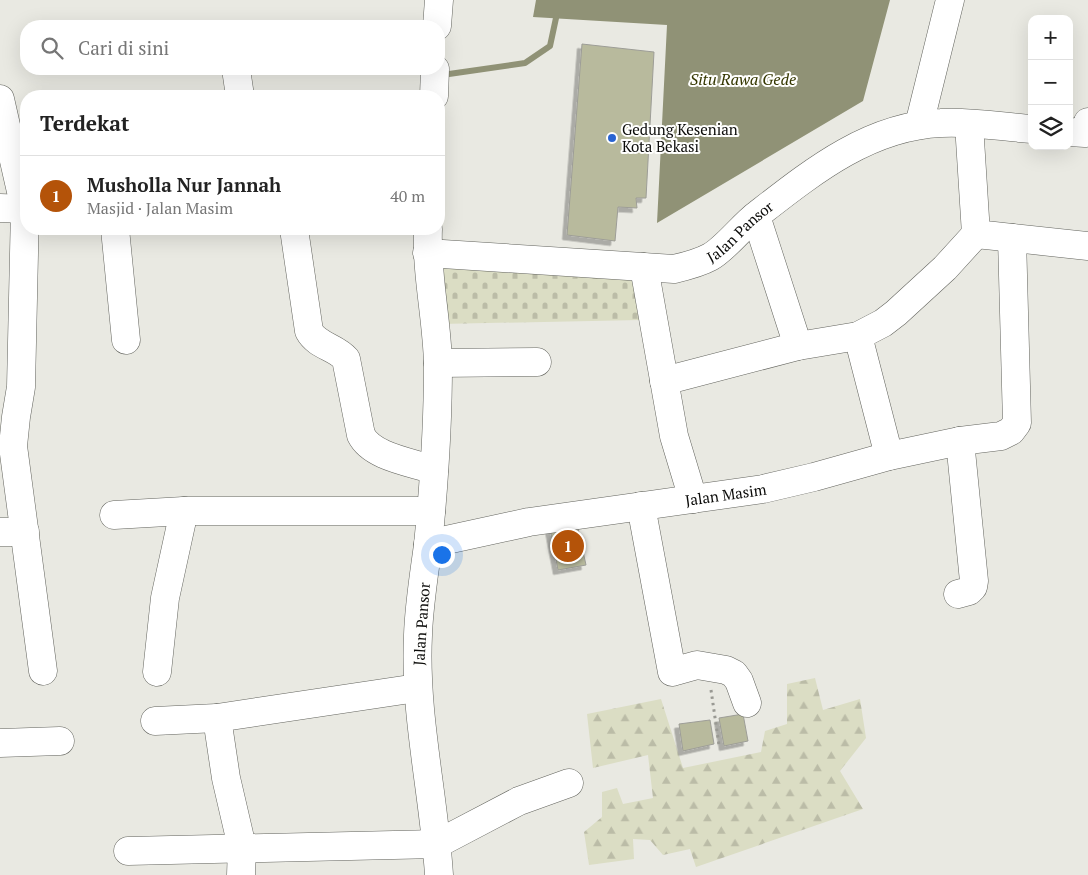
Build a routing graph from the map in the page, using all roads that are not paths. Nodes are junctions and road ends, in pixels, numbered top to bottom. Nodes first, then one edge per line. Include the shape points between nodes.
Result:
1 (439, 0) edge
2 (950, 0) edge
3 (437, 20) edge
4 (237, 75) edge
5 (435, 75) edge
6 (239, 90) edge
7 (434, 90) edge
8 (0, 98) edge
9 (969, 124) junction
10 (919, 125) junction
11 (1028, 129) edge
12 (17, 209) edge
13 (756, 216) junction
14 (976, 234) junction
15 (116, 235) edge
16 (295, 235) edge
17 (1012, 238) junction
18 (428, 241) edge
19 (1088, 246) edge
20 (644, 267) junction
21 (858, 336) junction
22 (126, 340) dead end
23 (798, 346) junction
24 (537, 362) dead end
25 (440, 363) junction
26 (664, 381) junction
27 (960, 441) junction
28 (7, 447) edge
29 (889, 456) junction
30 (434, 470) junction
31 (693, 499) junction
32 (641, 506) junction
33 (184, 511) junction
34 (431, 511) junction
35 (114, 515) dead end
36 (7, 535) edge
37 (428, 544) junction
38 (958, 594) dead end
39 (43, 670) dead end
40 (156, 672) dead end
41 (418, 688) junction
42 (747, 703) dead end
43 (217, 718) junction
44 (155, 721) dead end
45 (60, 741) dead end
46 (0, 743) edge
47 (569, 783) dead end
48 (437, 844) junction
49 (242, 847) junction
50 (128, 850) dead end
51 (241, 875) edge
52 (438, 875) edge

1 - 3 street
2 - 10 street
4 - 6 street
5 - 7 street
8 - 12 street
9 - 10 street, Jalan Pansor
9 - 11 street, Jalan Pansor
9 - 14 street
10 - 13 street, Jalan Pansor via 847,150
12 - 28 street via 21,386
13 - 20 street, Jalan Pansor via 712,256 674,269
13 - 23 street
14 - 17 street
14 - 21 street via 896,313
15 - 22 street
16 - 30 street via 309,332 318,342 346,359 365,443 375,451
17 - 19 street
17 - 27 street, Jalan Masim via 1017,423 1001,436
18 - 20 street, Jalan Pansor
18 - 25 street, Jalan Pansor
20 - 26 street
21 - 23 street
21 - 29 street
23 - 26 street
24 - 25 street
25 - 30 street, Jalan Pansor
26 - 31 street via 674,436
27 - 29 street, Jalan Masim
27 - 38 street via 974,581 970,591
28 - 36 street
29 - 31 street, Jalan Masim via 762,489
30 - 34 street, Jalan Pansor
31 - 32 street, Jalan Masim
32 - 37 street, Jalan Masim via 529,522
32 - 42 street via 672,672 697,665 726,670 739,681
33 - 34 street
33 - 35 street
33 - 40 street via 165,598
34 - 37 street, Jalan Pansor
36 - 39 street
37 - 41 street, Jalan Pansor via 418,634
41 - 43 street
41 - 48 street, Jalan Pansor
43 - 44 street
43 - 49 street via 226,778
45 - 46 street
47 - 48 street via 519,801
48 - 49 street
48 - 52 street, Jalan Pansor
49 - 50 street
49 - 51 street

